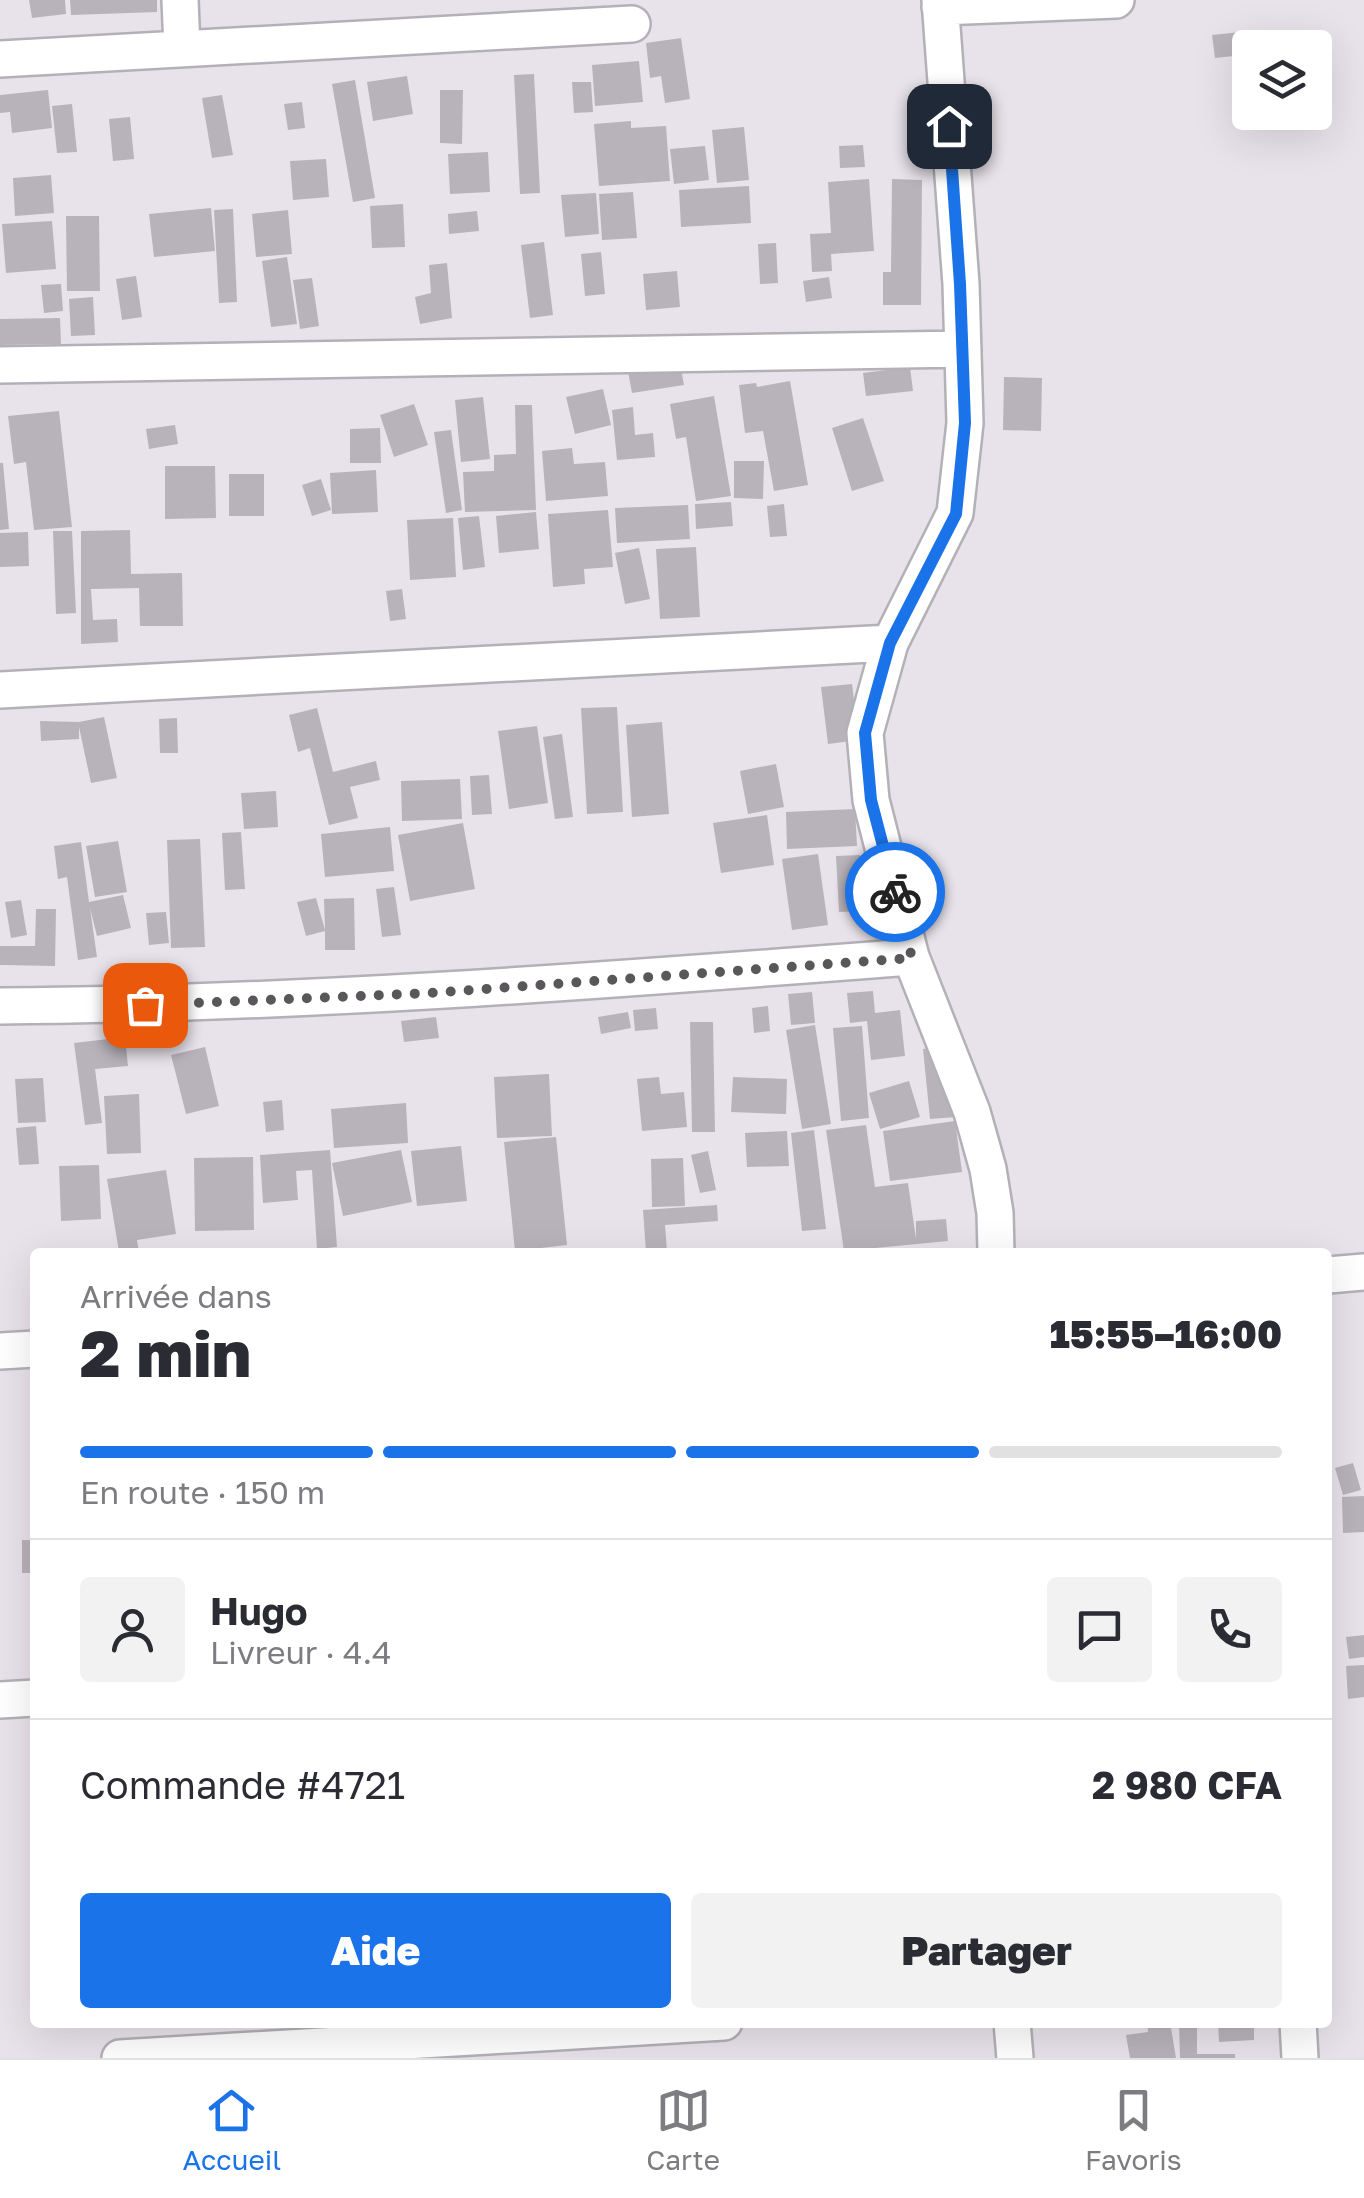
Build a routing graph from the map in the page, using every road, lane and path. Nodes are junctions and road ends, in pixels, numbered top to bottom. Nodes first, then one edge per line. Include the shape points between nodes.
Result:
1 (180, 0) edge
2 (1116, 0) edge
3 (940, 4) edge
4 (632, 24) dead end
5 (182, 48) junction
6 (0, 59) edge
7 (963, 349) junction
8 (0, 365) edge
9 (890, 643) junction
10 (0, 690) edge
11 (912, 958) junction
12 (0, 1006) edge
13 (996, 1248) edge
14 (1364, 1272) edge
15 (1332, 1275) edge
16 (30, 1348) edge
17 (0, 1351) edge
18 (30, 1698) edge
19 (0, 1700) edge
20 (592, 2028) edge
21 (1012, 2028) edge
22 (1298, 2028) edge
23 (120, 2058) edge
24 (1014, 2058) edge
25 (1300, 2058) edge

1 - 5 street
2 - 3 street
3 - 7 street
4 - 5 street
5 - 6 street
7 - 8 street
7 - 9 street via 965,423 956,514
9 - 10 street
9 - 11 street via 865,733 871,800
11 - 12 street via 430,993
11 - 13 street via 972,1112 988,1170
14 - 15 street
16 - 17 street
18 - 19 street
20 - 23 street
21 - 24 street
22 - 25 street

